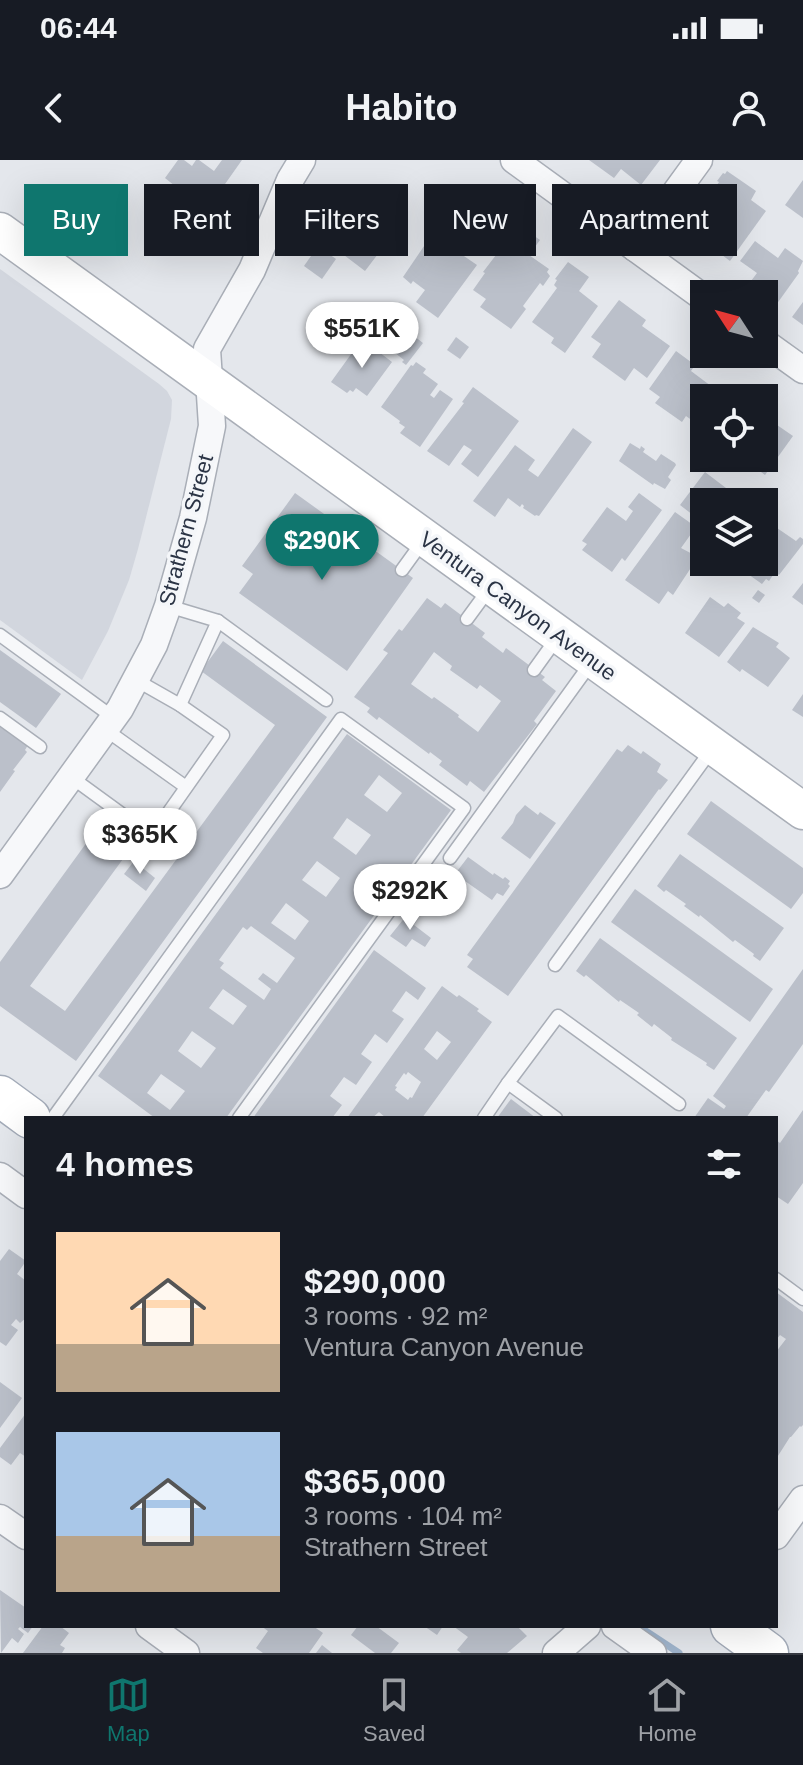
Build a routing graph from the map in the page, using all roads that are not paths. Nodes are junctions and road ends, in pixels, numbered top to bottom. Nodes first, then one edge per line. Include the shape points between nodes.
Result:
1 (302, 160) edge
2 (514, 160) edge
3 (699, 160) edge
4 (682, 184) edge
5 (552, 188) edge
6 (0, 231) edge
7 (646, 256) edge
8 (690, 288) edge
9 (778, 352) edge
10 (803, 370) edge
11 (210, 383) junction
12 (425, 538) junction
13 (402, 570) dead end
14 (491, 586) junction
15 (168, 606) junction
16 (467, 619) dead end
17 (218, 621) junction
18 (0, 635) edge
19 (559, 635) junction
20 (593, 660) junction
21 (534, 670) dead end
22 (136, 680) junction
23 (326, 700) dead end
24 (180, 705) junction
25 (0, 718) edge
26 (110, 724) junction
27 (40, 747) dead end
28 (714, 747) junction
29 (71, 777) junction
30 (186, 787) junction
31 (803, 811) edge
32 (450, 858) dead end
33 (0, 875) edge
34 (555, 965) dead end
35 (508, 1083) junction
36 (0, 1096) edge
37 (679, 1104) dead end
38 (27, 1116) edge
39 (54, 1116) edge
40 (240, 1116) edge
41 (485, 1116) edge
42 (553, 1116) edge
43 (0, 1176) edge
44 (24, 1194) edge
45 (778, 1280) edge
46 (803, 1299) edge
47 (803, 1499) edge
48 (0, 1518) edge
49 (778, 1533) edge
50 (24, 1535) edge
51 (152, 1628) edge
52 (585, 1628) edge
53 (618, 1628) edge
54 (734, 1628) edge
55 (186, 1653) edge
56 (556, 1653) edge
57 (653, 1653) edge
58 (768, 1653) edge

1 - 11 street, Strathern Street via 252,270 207,349
2 - 5 street
3 - 4 street
6 - 11 street, Ventura Canyon Avenue
7 - 8 street
9 - 10 street
11 - 12 street, Ventura Canyon Avenue
11 - 15 street, Strathern Street via 212,426
12 - 13 lane
12 - 14 street, Ventura Canyon Avenue
14 - 16 lane
14 - 19 street, Ventura Canyon Avenue
15 - 17 lane
15 - 22 street, Strathern Street
17 - 23 lane
17 - 24 lane
18 - 26 lane
19 - 20 street, Ventura Canyon Avenue
19 - 21 lane
20 - 28 street, Ventura Canyon Avenue
20 - 32 lane
22 - 24 lane
22 - 26 street, Strathern Street
24 - 30 lane via 223,735
25 - 27 lane
26 - 29 street, Strathern Street
26 - 30 lane
28 - 31 street, Ventura Canyon Avenue
28 - 34 lane
29 - 30 lane via 152,836
29 - 33 street, Strathern Street
35 - 37 lane via 558,1016
35 - 41 lane
35 - 42 lane
36 - 38 main road
39 - 40 lane via 341,719 464,808
43 - 44 street
45 - 46 lane
47 - 49 street
48 - 50 street
51 - 55 street
52 - 56 street
53 - 57 street
54 - 58 main road

